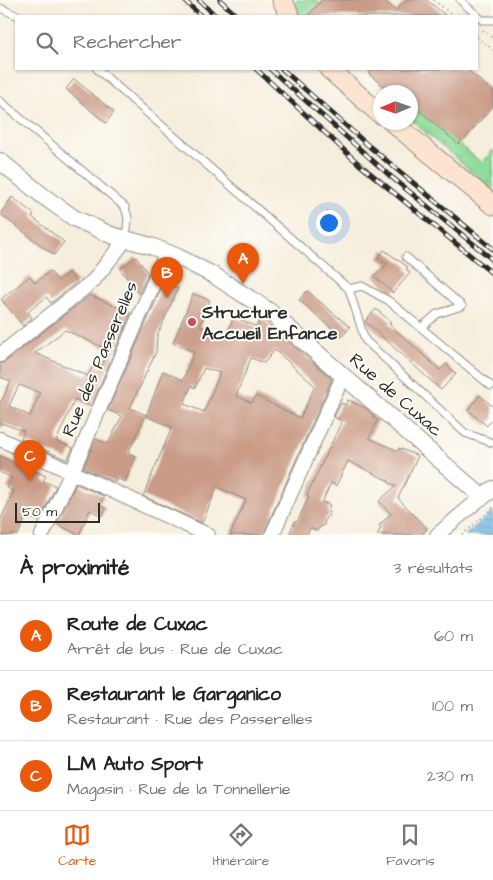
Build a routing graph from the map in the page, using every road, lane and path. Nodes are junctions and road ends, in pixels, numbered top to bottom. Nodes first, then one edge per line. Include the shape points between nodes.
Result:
1 (282, 0) edge
2 (434, 0) edge
3 (460, 0) edge
4 (0, 8) edge
5 (16, 15) edge
6 (290, 15) edge
7 (452, 15) edge
8 (476, 15) edge
9 (478, 16) edge
10 (493, 20) edge
11 (488, 34) dead end
12 (478, 38) edge
13 (493, 38) edge
14 (493, 50) edge
15 (98, 70) edge
16 (330, 70) edge
17 (0, 101) edge
18 (373, 108) edge
19 (402, 130) edge
20 (0, 161) edge
21 (493, 205) edge
22 (126, 239) junction
23 (167, 252) junction
24 (406, 257) dead end
25 (349, 289) junction
26 (422, 328) junction
27 (0, 355) edge
28 (340, 374) junction
29 (491, 386) dead end
30 (0, 439) edge
31 (493, 443) edge
32 (72, 472) junction
33 (489, 498) edge
34 (42, 535) edge
35 (208, 535) edge
36 (272, 535) edge
37 (437, 535) edge
38 (462, 535) edge

1 - 6 main road
2 - 7 path
3 - 8 lane
4 - 5 lane
9 - 10 lane via 482,20
11 - 13 path
12 - 14 path
15 - 25 lane
16 - 18 main road
17 - 22 lane via 125,207 128,218
19 - 21 main road
20 - 22 street, Rue de Cuxac via 74,218
22 - 23 street, Rue de Cuxac
22 - 27 street via 93,281
23 - 28 street, Rue de Cuxac via 215,276 268,311
23 - 32 street, Rue des Passerelles
24 - 26 lane via 462,306 437,314
25 - 26 lane via 362,286 389,301
25 - 31 lane via 365,340 465,433
26 - 29 lane
28 - 33 street, Rue de Cuxac
28 - 36 street
30 - 32 street
32 - 34 street, Rue des Passerelles
32 - 35 street
33 - 37 street
33 - 38 path

